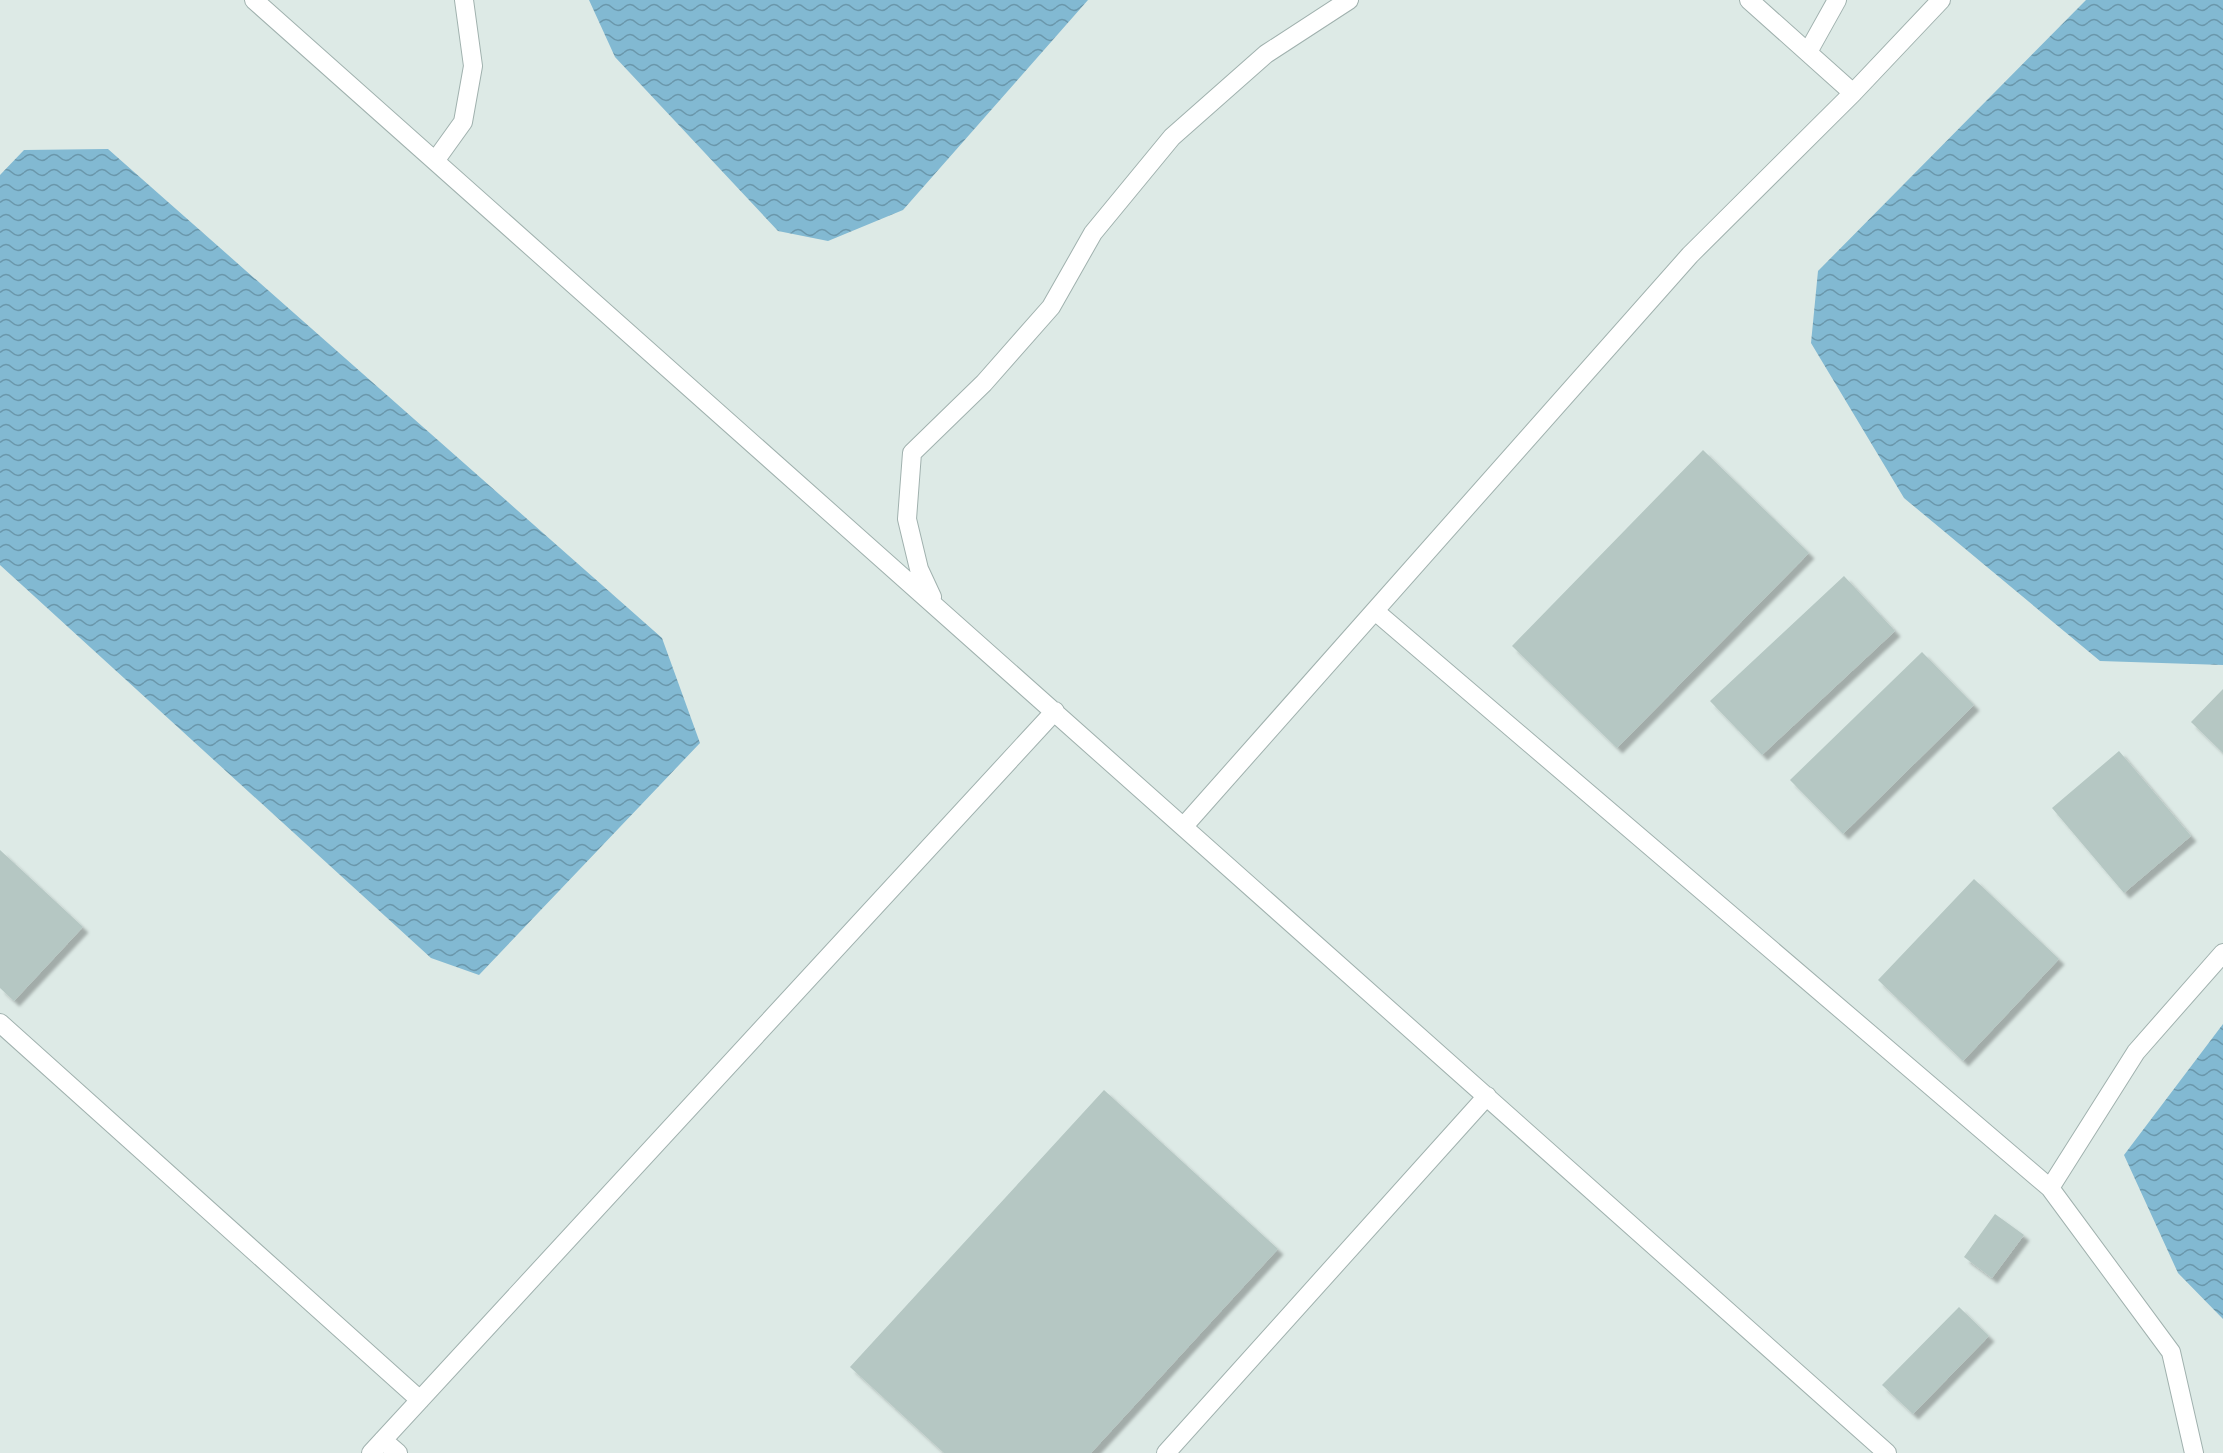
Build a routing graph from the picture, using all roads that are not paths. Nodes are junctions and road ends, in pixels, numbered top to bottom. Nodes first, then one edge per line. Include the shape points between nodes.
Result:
1 (254, 0) edge
2 (464, 0) edge
3 (1349, 0) edge
4 (1749, 0) edge
5 (1837, 0) edge
6 (1941, 0) edge
7 (1808, 52) junction
8 (1853, 93) junction
9 (435, 161) junction
10 (935, 604) junction
11 (1375, 611) junction
12 (1055, 711) junction
13 (1184, 826) junction
14 (2223, 953) edge
15 (0, 1023) edge
16 (1487, 1096) junction
17 (2050, 1188) junction
18 (420, 1400) junction
19 (377, 1447) edge
20 (398, 1453) edge
21 (1166, 1453) edge
22 (1887, 1453) edge
23 (2194, 1453) edge

1 - 9 lane
2 - 9 lane via 473,66 463,122
3 - 10 lane via 1266,54 1172,137 1093,233 1051,308 984,383 912,453 907,519 919,569
4 - 7 lane
5 - 7 lane
6 - 8 lane
7 - 8 lane
8 - 11 lane via 1690,255
9 - 10 lane
10 - 12 lane
11 - 13 lane
11 - 17 lane
12 - 13 lane
12 - 18 lane
13 - 16 lane
14 - 17 lane via 2136,1052
15 - 18 lane
16 - 21 lane
16 - 22 lane
17 - 23 lane via 2171,1352
18 - 19 lane
19 - 20 lane

